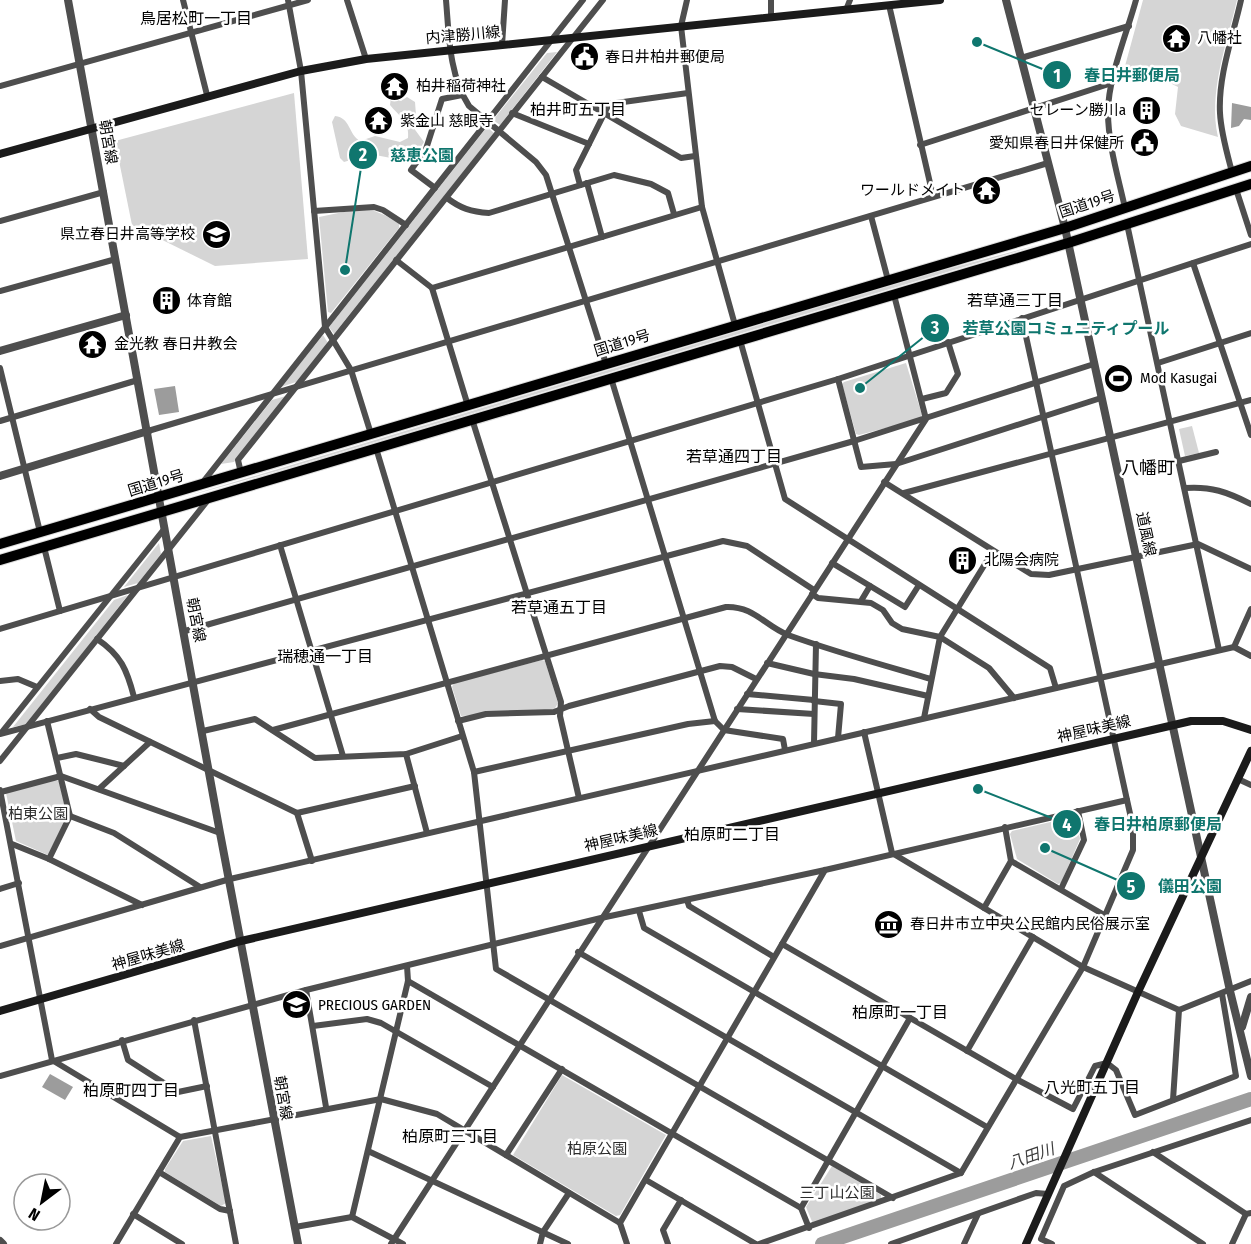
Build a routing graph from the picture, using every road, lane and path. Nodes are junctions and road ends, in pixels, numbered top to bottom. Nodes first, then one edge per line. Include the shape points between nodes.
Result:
1 (69, 0) edge
2 (183, 0) edge
3 (308, 0) edge
4 (347, 0) edge
5 (446, 0) edge
6 (505, 0) edge
7 (583, 0) edge
8 (603, 0) edge
9 (687, 0) edge
10 (771, 0) edge
11 (850, 0) edge
12 (940, 0) edge
13 (1006, 0) edge
14 (1136, 0) edge
15 (1241, 0) edge
16 (289, 2) edge
17 (889, 5) junction
18 (846, 10) junction
19 (771, 17) junction
20 (681, 26) junction
21 (1129, 26) junction
22 (192, 33) junction
23 (572, 38) junction
24 (550, 41) junction
25 (502, 45) junction
26 (451, 50) junction
27 (366, 58) junction
28 (1021, 58) junction
29 (81, 64) junction
30 (301, 71) junction
31 (542, 77) junction
32 (1112, 83) junction
33 (0, 86) edge
34 (688, 93) junction
35 (462, 94) junction
36 (207, 95) junction
37 (1034, 108) junction
38 (512, 113) junction
39 (604, 113) junction
40 (487, 121) junction
41 (92, 128) junction
42 (496, 129) junction
43 (589, 144) junction
44 (920, 145) junction
45 (0, 154) edge
46 (695, 156) junction
47 (1048, 163) junction
48 (1251, 166) edge
49 (1232, 172) junction
50 (583, 184) junction
51 (1251, 184) edge
52 (435, 188) junction
53 (1236, 189) junction
54 (104, 192) junction
55 (553, 193) junction
56 (933, 196) junction
57 (447, 198) junction
58 (702, 207) junction
59 (1125, 208) junction
60 (314, 211) junction
61 (674, 214) junction
62 (871, 216) junction
63 (0, 221) edge
64 (1126, 224) junction
65 (406, 225) junction
66 (1065, 228) junction
67 (1251, 235) edge
68 (602, 237) junction
69 (1068, 243) junction
70 (1251, 244) edge
71 (569, 247) junction
72 (116, 259) junction
73 (396, 260) junction
74 (716, 261) junction
75 (1194, 263) junction
76 (888, 280) junction
77 (1140, 280) junction
78 (432, 288) junction
79 (0, 291) edge
80 (894, 295) junction
81 (1080, 299) junction
82 (585, 301) junction
83 (126, 315) junction
84 (1022, 318) junction
85 (735, 326) junction
86 (325, 327) junction
87 (1251, 333) edge
88 (333, 340) junction
89 (740, 340) junction
90 (450, 342) junction
91 (948, 342) junction
92 (1220, 343) junction
93 (0, 351) edge
94 (910, 356) junction
95 (1158, 363) junction
96 (606, 364) junction
97 (1094, 364) junction
98 (0, 368) edge
99 (351, 370) junction
100 (611, 378) junction
101 (838, 379) junction
102 (138, 380) junction
103 (1036, 383) junction
104 (296, 388) junction
105 (268, 397) junction
106 (1101, 398) junction
107 (922, 399) junction
108 (1251, 400) edge
109 (757, 403) junction
110 (1240, 403) junction
111 (468, 406) junction
112 (13, 417) junction
113 (1042, 417) junction
114 (472, 419) junction
115 (926, 419) junction
116 (0, 421) edge
117 (1170, 421) junction
118 (148, 432) junction
119 (371, 434) junction
120 (1251, 435) edge
121 (1110, 437) junction
122 (630, 440) junction
123 (854, 441) junction
124 (376, 448) junction
125 (1216, 452) dead end
126 (1050, 453) junction
127 (1179, 461) junction
128 (773, 463) junction
129 (896, 464) junction
130 (25, 469) junction
131 (241, 473) junction
132 (0, 476) edge
133 (493, 482) junction
134 (884, 482) junction
135 (201, 485) junction
136 (1185, 488) junction
137 (904, 493) junction
138 (210, 497) junction
139 (160, 498) junction
140 (647, 500) junction
141 (1251, 504) edge
142 (395, 511) junction
143 (162, 513) junction
144 (165, 528) junction
145 (40, 532) junction
146 (511, 538) junction
147 (847, 540) junction
148 (0, 544) edge
149 (1198, 544) junction
150 (280, 545) junction
151 (44, 547) junction
152 (169, 549) junction
153 (993, 551) junction
154 (664, 557) junction
155 (1137, 557) junction
156 (0, 560) edge
157 (832, 563) junction
158 (412, 567) junction
159 (1251, 569) edge
160 (1076, 570) junction
161 (174, 575) junction
162 (919, 585) junction
163 (870, 586) junction
164 (138, 587) junction
165 (813, 592) junction
166 (527, 593) junction
167 (112, 594) junction
168 (296, 600) junction
169 (861, 601) junction
170 (957, 609) junction
171 (1251, 609) edge
172 (60, 611) junction
173 (428, 620) junction
174 (683, 620) junction
175 (0, 629) edge
176 (185, 631) junction
177 (785, 634) junction
178 (940, 637) junction
179 (97, 639) junction
180 (816, 644) junction
181 (1234, 647) junction
182 (1220, 650) junction
183 (312, 651) junction
184 (546, 655) junction
185 (1251, 656) edge
186 (767, 663) junction
187 (1160, 664) junction
188 (699, 671) junction
189 (814, 674) junction
190 (1100, 678) junction
191 (756, 679) junction
192 (931, 679) junction
193 (0, 681) edge
194 (194, 682) junction
195 (446, 682) junction
196 (37, 687) junction
197 (1056, 688) junction
198 (747, 694) junction
199 (928, 696) junction
200 (134, 697) junction
201 (1014, 698) junction
202 (814, 700) junction
203 (90, 709) junction
204 (562, 709) junction
205 (737, 709) junction
206 (330, 713) junction
207 (814, 714) junction
208 (924, 718) junction
209 (47, 721) junction
210 (458, 721) junction
211 (714, 721) junction
212 (1174, 725) junction
213 (28, 726) junction
214 (273, 730) junction
215 (724, 730) junction
216 (1251, 730) edge
217 (203, 731) junction
218 (864, 732) junction
219 (0, 734) edge
220 (462, 736) junction
221 (838, 738) junction
222 (1112, 739) junction
223 (150, 742) junction
224 (813, 743) junction
225 (785, 750) junction
226 (1251, 751) edge
227 (567, 752) junction
228 (406, 754) junction
229 (343, 756) junction
230 (57, 758) junction
231 (0, 761) edge
232 (124, 766) junction
233 (210, 770) junction
234 (699, 770) junction
235 (474, 772) junction
236 (61, 776) junction
237 (1238, 779) junction
238 (1251, 785) edge
239 (415, 786) junction
240 (99, 789) junction
241 (1, 790) edge
242 (878, 792) junction
243 (579, 798) junction
244 (1127, 800) junction
245 (1078, 811) junction
246 (297, 813) junction
247 (70, 816) junction
248 (479, 821) junction
249 (1005, 827) junction
250 (220, 833) junction
251 (427, 833) junction
252 (12, 844) junction
253 (650, 845) junction
254 (892, 853) junction
255 (1202, 853) junction
256 (49, 859) junction
257 (312, 861) junction
258 (1011, 861) junction
259 (825, 870) junction
260 (230, 879) junction
261 (19, 884) junction
262 (485, 884) junction
263 (200, 887) junction
264 (1061, 888) junction
265 (0, 889) edge
266 (687, 900) junction
267 (142, 906) junction
268 (984, 908) junction
269 (639, 911) junction
270 (1106, 916) junction
271 (601, 918) junction
272 (1033, 937) junction
273 (29, 938) junction
274 (241, 941) junction
275 (782, 944) junction
276 (492, 945) junction
277 (0, 946) edge
278 (578, 952) junction
279 (774, 957) junction
280 (407, 966) junction
281 (1083, 967) junction
282 (408, 981) junction
283 (1251, 981) edge
284 (306, 990) junction
285 (753, 991) junction
286 (1138, 992) junction
287 (1226, 992) junction
288 (1251, 997) edge
289 (40, 999) junction
290 (549, 999) junction
291 (252, 1003) junction
292 (1179, 1010) junction
293 (0, 1011) edge
294 (910, 1018) junction
295 (194, 1020) junction
296 (313, 1026) junction
297 (1241, 1029) junction
298 (396, 1032) junction
299 (727, 1039) junction
300 (122, 1040) junction
301 (520, 1044) junction
302 (967, 1051) junction
303 (52, 1060) junction
304 (1107, 1063) junction
305 (882, 1066) junction
306 (562, 1070) junction
307 (0, 1076) edge
308 (1251, 1076) edge
309 (1016, 1079) junction
310 (207, 1086) junction
311 (493, 1087) junction
312 (699, 1087) junction
313 (381, 1099) junction
314 (1173, 1100) junction
315 (326, 1107) junction
316 (855, 1113) junction
317 (273, 1119) junction
318 (1251, 1120) edge
319 (987, 1127) junction
320 (215, 1130) junction
321 (465, 1131) junction
322 (672, 1133) junction
323 (180, 1137) junction
324 (368, 1151) junction
325 (1153, 1152) junction
326 (506, 1155) junction
327 (828, 1161) junction
328 (159, 1172) junction
329 (1094, 1172) junction
330 (961, 1173) junction
331 (432, 1180) junction
332 (646, 1180) junction
333 (569, 1193) junction
334 (1048, 1194) junction
335 (893, 1198) junction
336 (681, 1200) junction
337 (801, 1208) junction
338 (230, 1211) junction
339 (1249, 1213) edge
340 (133, 1214) junction
341 (978, 1214) junction
342 (352, 1217) junction
343 (620, 1223) junction
344 (295, 1227) junction
345 (809, 1228) junction
346 (543, 1232) junction
347 (392, 1241) edge
348 (116, 1244) edge
349 (182, 1244) edge
350 (236, 1244) edge
351 (298, 1244) edge
352 (404, 1244) edge
353 (540, 1244) edge
354 (568, 1244) edge
355 (627, 1244) edge
356 (668, 1244) edge
357 (758, 1244) edge
358 (891, 1244) edge
359 (964, 1244) edge
360 (1026, 1244) edge
361 (1052, 1244) edge
362 (1203, 1244) edge
363 (1232, 1244) edge

1 - 29 street, 朝宮線
2 - 22 street
3 - 16 street
4 - 27 street
5 - 26 street
6 - 25 street
7 - 24 street
8 - 23 street
9 - 20 street
10 - 19 street
11 - 18 street
12 - 17 main road, 内津勝川線
13 - 28 street, 道風線
14 - 21 street
15 - 49 street via 1222,83 1220,111
16 - 22 street
16 - 30 street
17 - 18 main road, 内津勝川線
17 - 44 street
18 - 19 main road, 内津勝川線
19 - 20 main road, 内津勝川線
20 - 23 main road, 内津勝川線
20 - 34 street
21 - 28 street
21 - 32 street
22 - 29 street
22 - 36 street
23 - 24 main road, 内津勝川線
23 - 31 street
24 - 25 main road, 内津勝川線
24 - 40 street
25 - 26 main road, 内津勝川線
26 - 27 main road, 内津勝川線
26 - 35 street
27 - 30 main road, 内津勝川線
28 - 37 street, 道風線
29 - 33 street
29 - 41 street, 朝宮線
30 - 36 main road, 内津勝川線
30 - 60 street
31 - 38 street
31 - 39 street
32 - 37 street
32 - 59 street via 1109,136
34 - 39 street via 609,104
34 - 46 street
35 - 40 street via 469,106
35 - 52 street via 442,99 426,149 411,170
36 - 41 main road, 内津勝川線
37 - 44 street
37 - 47 street, 道風線
38 - 42 street
38 - 43 street
39 - 43 street
39 - 46 street via 681,158
40 - 42 street
40 - 52 street
41 - 45 main road, 内津勝川線
41 - 54 street, 朝宮線
42 - 55 street via 536,162
42 - 57 street
43 - 50 street via 576,170
44 - 56 street
46 - 58 street
47 - 56 street
47 - 66 street, 道風線
48 - 49 highway, 国道19号
49 - 59 highway, 国道19号
50 - 55 street
50 - 61 street via 615,175 651,184 668,193
50 - 68 street
51 - 53 highway, 国道19号
52 - 65 street
53 - 64 highway, 国道19号
53 - 67 street
54 - 63 street
54 - 72 street, 朝宮線
55 - 57 street via 489,213 472,212
55 - 71 street
56 - 62 street
57 - 73 street
58 - 61 street
58 - 74 street
59 - 66 highway, 国道19号
60 - 65 street via 374,207
60 - 86 street
61 - 68 street
62 - 74 street
62 - 76 street
64 - 69 highway, 国道19号
64 - 77 street
65 - 86 street
66 - 69 street, 道風線
66 - 76 highway, 国道19号
68 - 71 street
69 - 80 highway, 国道19号
69 - 81 street, 道風線
70 - 75 street
71 - 78 street
71 - 82 street
72 - 79 street
72 - 83 street, 朝宮線
73 - 78 street
73 - 88 street
74 - 82 street
74 - 85 street
75 - 77 street
75 - 92 street
76 - 85 highway, 国道19号
77 - 81 street
77 - 95 street
78 - 90 street
80 - 89 highway, 国道19号
80 - 94 street
81 - 84 street
81 - 97 street, 道風線
82 - 90 street
82 - 96 street
83 - 93 street
83 - 102 street, 朝宮線
84 - 91 street
84 - 103 street
85 - 96 highway, 国道19号
86 - 88 street
86 - 105 street
87 - 92 street
88 - 99 street
88 - 104 street
89 - 100 highway, 国道19号
89 - 109 street
90 - 99 street
90 - 111 street
91 - 94 street
91 - 107 street via 958,374 946,393
92 - 95 street
92 - 110 street
94 - 101 street
94 - 107 street
95 - 117 street
96 - 111 highway, 国道19号
97 - 103 street
97 - 106 street, 道風線
98 - 112 street
99 - 104 street
99 - 119 street
100 - 114 highway, 国道19号
100 - 122 street
101 - 109 street
101 - 123 street
102 - 112 street
102 - 118 street, 朝宮線
103 - 113 street
103 - 115 street
104 - 105 street
104 - 131 street via 238,460
105 - 118 street
105 - 135 street
106 - 113 street
106 - 121 street, 道風線
107 - 115 street
108 - 110 street
109 - 122 street
109 - 128 street
110 - 117 street
110 - 120 street
111 - 119 highway, 国道19号
112 - 116 street
112 - 130 street
113 - 126 street
113 - 129 street
114 - 124 highway, 国道19号
114 - 133 street
115 - 123 street
115 - 129 street
117 - 121 street
117 - 127 street
118 - 130 street
118 - 139 street, 朝宮線
119 - 131 highway, 国道19号
121 - 126 street
121 - 155 street, 道風線
122 - 133 street
122 - 140 street
123 - 128 street
123 - 129 street via 861,467
124 - 138 highway, 国道19号
124 - 142 street
125 - 127 street
126 - 137 street
126 - 160 street
127 - 136 street
128 - 140 street
128 - 147 street via 784,499
129 - 134 street
130 - 132 street
130 - 145 street
131 - 135 highway, 国道19号
133 - 142 street
133 - 146 street
134 - 137 street
134 - 147 street
135 - 139 highway, 国道19号
136 - 141 street via 1207,486
136 - 149 street
137 - 153 street
138 - 143 highway, 国道19号
138 - 152 street
139 - 143 street, 朝宮線
139 - 145 highway, 国道19号
140 - 146 street
140 - 154 street
142 - 150 street
142 - 158 street
143 - 144 street, 朝宮線
143 - 151 highway, 国道19号
144 - 152 street, 朝宮線
144 - 167 street
145 - 148 highway, 国道19号
146 - 158 street
146 - 166 street
147 - 157 street
147 - 162 street
149 - 155 street
149 - 159 street
149 - 182 street
150 - 161 street
150 - 168 street
151 - 156 highway, 国道19号
151 - 172 street
152 - 161 street, 朝宮線
152 - 164 street
153 - 160 street via 1031,574
153 - 170 street
154 - 165 street via 723,541 735,542 747,546
154 - 166 street
154 - 174 street
155 - 160 street
155 - 187 street, 道風線
157 - 163 street
157 - 165 street
158 - 168 street
158 - 173 street
160 - 190 street
161 - 164 street
161 - 176 street, 朝宮線
162 - 163 street via 905,607
162 - 170 street
163 - 169 street
164 - 167 street
164 - 179 street
165 - 169 street via 818,598
165 - 177 street
166 - 173 street
166 - 184 street
167 - 172 street
167 - 196 street
168 - 176 street
168 - 183 street
169 - 178 street via 883,610 902,629
170 - 178 street
170 - 197 street via 1050,668
171 - 181 street
172 - 175 street
173 - 183 street
173 - 195 street
174 - 177 street via 726,607 744,608
174 - 184 street
174 - 188 street
176 - 194 street, 朝宮線
177 - 180 street
177 - 186 street
178 - 192 street
178 - 201 street via 989,668
179 - 200 street via 125,665
179 - 213 street
180 - 189 street
180 - 192 street
181 - 182 street
181 - 185 street
182 - 187 street
183 - 194 street
183 - 206 street
184 - 195 street
184 - 204 street
186 - 189 street
186 - 191 street
187 - 190 street
187 - 212 street, 道風線
188 - 191 street via 732,667
188 - 204 street
188 - 211 street
189 - 199 street
189 - 202 street
190 - 197 street
190 - 222 street
191 - 198 street
192 - 199 street
193 - 196 street via 18,679
194 - 200 street
194 - 217 street, 朝宮線
195 - 206 street
195 - 210 street
196 - 219 street
197 - 201 street
198 - 202 street
198 - 205 street
199 - 208 street
200 - 203 street
201 - 208 street
202 - 207 street
202 - 221 street via 841,704
203 - 209 street
203 - 223 street
204 - 210 street via 486,714
204 - 227 street
205 - 207 street
205 - 215 street
206 - 214 street
206 - 229 street
207 - 224 street
208 - 218 street
209 - 213 street
209 - 230 street
210 - 220 street
211 - 215 street
211 - 227 street
212 - 216 main road, 神屋味美線 via 1212,719
212 - 222 main road, 神屋味美線
212 - 255 street, 道風線
213 - 219 street
213 - 231 street
214 - 217 street via 255,718
214 - 229 street via 315,758
215 - 225 street via 783,739
215 - 234 street
217 - 233 street, 朝宮線
218 - 221 street
218 - 242 street
220 - 228 street
220 - 235 street
221 - 224 street
222 - 242 main road, 神屋味美線
222 - 244 street
223 - 232 street
223 - 233 street
224 - 225 street
225 - 234 street
226 - 237 main road
227 - 235 street
227 - 243 street
228 - 229 street
228 - 239 street
230 - 232 street via 76,754
230 - 236 street
232 - 240 street
233 - 246 street
233 - 250 street, 朝宮線
234 - 243 street
234 - 253 street
235 - 248 street
236 - 240 street
236 - 241 street
236 - 247 street
237 - 238 street
237 - 255 main road
239 - 246 street
239 - 251 street
240 - 250 street
241 - 252 street
242 - 253 main road, 神屋味美線
242 - 254 street
243 - 248 street
244 - 245 street
244 - 270 street via 1133,850
245 - 249 street
245 - 264 street via 1084,840
246 - 257 street
247 - 256 street
247 - 263 street via 114,833
248 - 251 street
248 - 262 street
249 - 254 street
249 - 258 street
250 - 260 street, 朝宮線
251 - 257 street
252 - 256 street
252 - 261 street
253 - 262 main road, 神屋味美線
253 - 271 street
254 - 259 street
254 - 268 street
255 - 286 main road
255 - 287 street, 道風線
256 - 267 street
257 - 260 street
258 - 264 street
258 - 268 street
259 - 266 street
259 - 275 street
260 - 263 street
260 - 274 street, 朝宮線
261 - 265 street
261 - 273 street
262 - 274 main road, 神屋味美線
262 - 276 street
263 - 267 street
264 - 270 street
266 - 269 street
266 - 279 street via 689,906
267 - 273 street
268 - 272 street
269 - 271 street
269 - 285 street via 644,928
270 - 281 street
271 - 276 street
271 - 278 street
272 - 281 street
272 - 302 street
273 - 277 street
273 - 289 street
274 - 289 main road, 神屋味美線
274 - 291 street, 朝宮線
275 - 279 street
275 - 294 street
276 - 280 street
276 - 290 street via 496,969
278 - 290 street
278 - 299 street
279 - 285 street
280 - 282 street
280 - 284 street
281 - 286 street
281 - 309 street
282 - 298 street
282 - 301 street
283 - 287 street
284 - 291 street
284 - 296 street
285 - 299 street
285 - 305 street
286 - 292 street
286 - 304 main road
287 - 292 street
287 - 297 street, 道風線
287 - 314 street via 1236,1076
288 - 297 street
289 - 293 main road, 神屋味美線
289 - 303 street
290 - 301 street
290 - 312 street
291 - 295 street
291 - 317 street, 朝宮線
292 - 314 street
294 - 302 street
294 - 305 street
295 - 300 street
295 - 310 street
296 - 298 street via 367,1019
296 - 315 street
297 - 308 street, 道風線
298 - 311 street
298 - 313 street
299 - 312 street
299 - 316 street
300 - 303 street
300 - 310 street via 128,1060 178,1092
301 - 306 street
301 - 311 street
302 - 309 street
303 - 307 street
303 - 323 street
304 - 309 street via 1095,1066 1073,1108
304 - 314 street via 1116,1070 1135,1115
304 - 334 main road
305 - 316 street
305 - 319 street
306 - 322 street
306 - 326 street
309 - 319 street
310 - 320 street
311 - 321 street
312 - 322 street
312 - 327 street
313 - 315 street
313 - 321 street via 436,1114
313 - 324 street
315 - 317 street
316 - 327 street
316 - 330 street
317 - 320 street
317 - 344 street, 朝宮線
318 - 325 street
319 - 330 street
320 - 323 street
320 - 338 street
321 - 326 street
321 - 331 street
322 - 332 street
322 - 337 street
323 - 328 street
324 - 331 street
324 - 342 street
325 - 329 street
325 - 339 street
326 - 333 street
327 - 335 street
327 - 337 street
328 - 338 street via 220,1209
328 - 340 street
329 - 361 street via 1064,1186 1041,1239
329 - 362 street
330 - 335 street
331 - 346 street
331 - 347 street
332 - 336 street
332 - 343 street
333 - 343 street
333 - 346 street
334 - 341 street via 1036,1193
334 - 360 main road
335 - 345 street
336 - 356 street via 663,1230
336 - 357 street
337 - 345 street
338 - 350 street
339 - 363 street
340 - 348 street
340 - 349 street
341 - 358 street
341 - 359 street
342 - 344 street
342 - 347 street
343 - 355 street
344 - 351 street, 朝宮線
345 - 357 street
346 - 353 street
346 - 354 street
347 - 352 street

